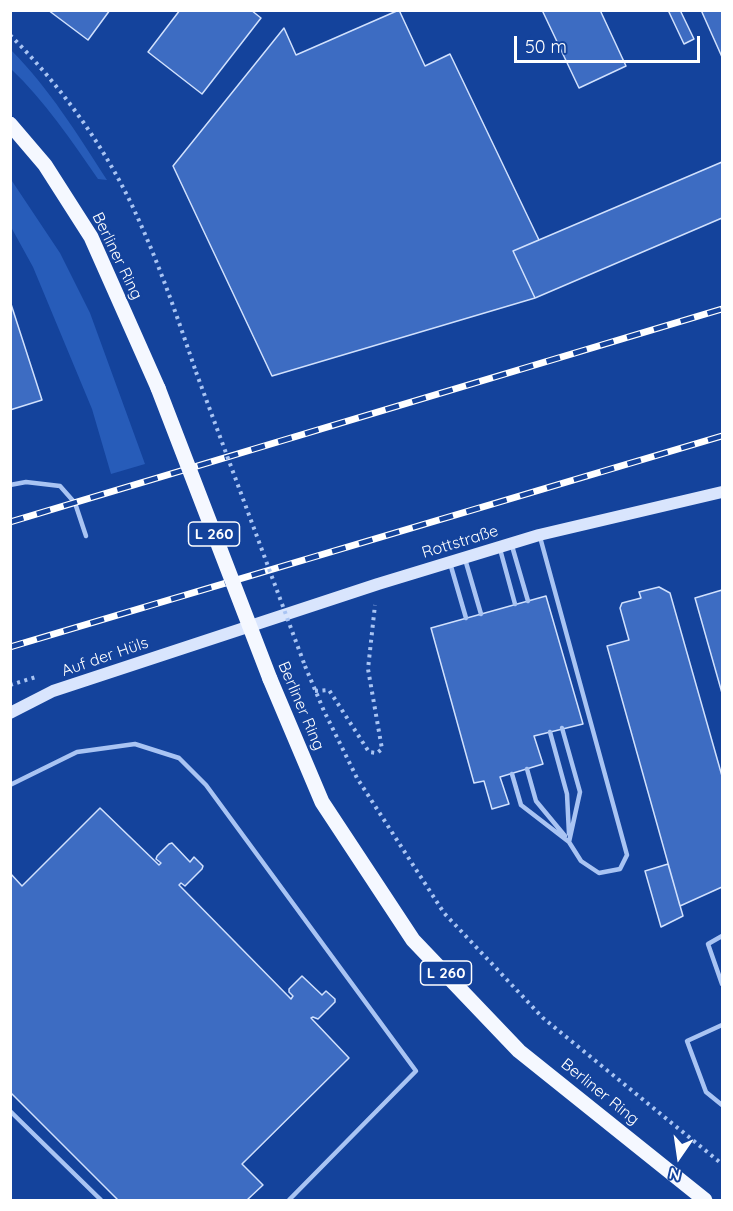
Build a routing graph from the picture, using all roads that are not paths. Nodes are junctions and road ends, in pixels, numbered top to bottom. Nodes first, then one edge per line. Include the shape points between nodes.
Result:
1 (10, 124) edge
2 (10, 485) edge
3 (723, 492) edge
4 (539, 535) junction
5 (86, 536) dead end
6 (506, 545) junction
7 (465, 558) junction
8 (449, 563) junction
9 (528, 601) dead end
10 (515, 604) dead end
11 (481, 614) dead end
12 (466, 618) dead end
13 (212, 639) joint
14 (10, 713) edge
15 (562, 728) dead end
16 (550, 732) dead end
17 (527, 769) dead end
18 (512, 774) dead end
19 (10, 785) edge
20 (569, 842) junction
21 (723, 936) edge
22 (723, 984) edge
23 (723, 1025) edge
24 (723, 1105) edge
25 (10, 1111) edge
26 (101, 1200) edge
27 (289, 1200) edge
28 (705, 1200) edge

1 - 28 main road, Berliner Ring / L 260, bridge via 45,165 91,237 158,388 270,679 322,802 414,940 519,1051
2 - 5 lane via 26,482 60,486 75,503
3 - 4 street, Rottstraße
4 - 6 street, Rottstraße
4 - 20 lane via 627,855 621,869 599,873 581,861
6 - 7 street, Rottstraße
6 - 9 lane
6 - 10 lane
7 - 8 street, Rottstraße
7 - 11 lane
8 - 12 lane
8 - 13 street, Rottstraße
13 - 14 street, Auf der Hüls via 53,691
15 - 20 lane via 580,792
16 - 20 lane via 567,794
17 - 20 lane via 536,801
18 - 20 lane via 521,805
19 - 27 lane via 77,752 135,744 179,758 206,785 416,1071
21 - 22 lane via 708,944
23 - 24 lane via 687,1041 706,1092
25 - 26 lane

